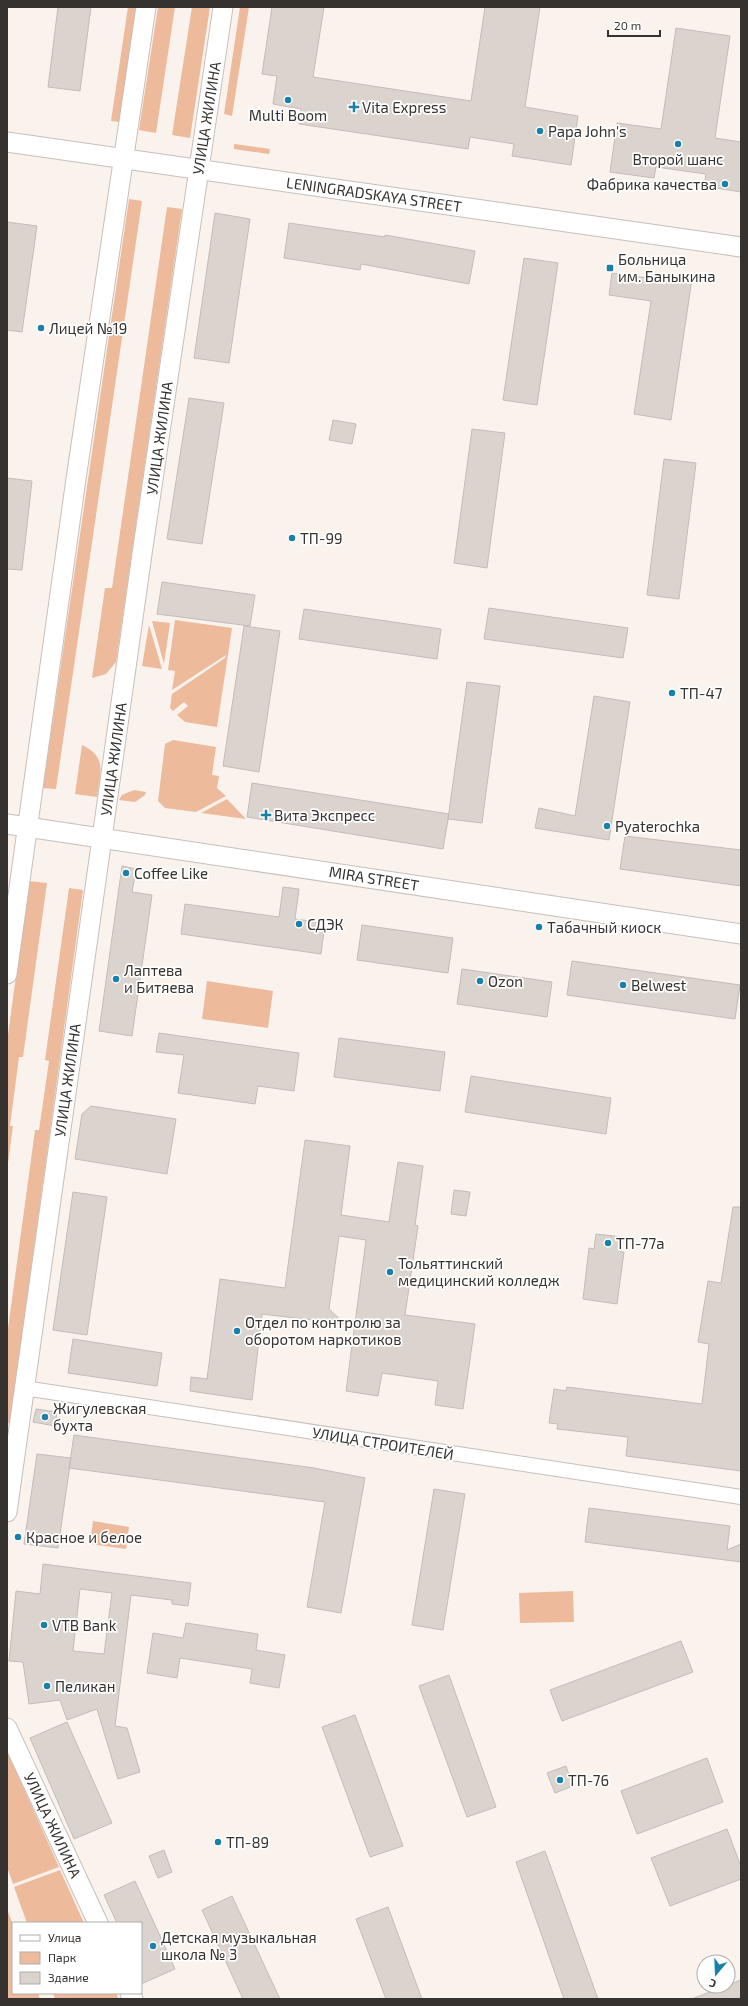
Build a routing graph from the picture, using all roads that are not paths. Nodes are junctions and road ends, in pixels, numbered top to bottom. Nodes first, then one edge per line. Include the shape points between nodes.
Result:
1 (146, 7) edge
2 (223, 7) edge
3 (7, 142) edge
4 (123, 159) junction
5 (198, 170) junction
6 (741, 247) edge
7 (7, 824) edge
8 (27, 827) junction
9 (102, 837) junction
10 (741, 934) edge
11 (7, 974) edge
12 (24, 1388) junction
13 (741, 1498) edge
14 (7, 1512) edge
15 (7, 1728) edge
16 (98, 1922) edge

1 - 4 main road
2 - 5 main road, УЛИЦА ЖИЛИНА
3 - 4 main road, LENINGRADSKAYA STREET
4 - 5 main road, LENINGRADSKAYA STREET
4 - 8 main road
5 - 6 main road, LENINGRADSKAYA STREET
5 - 9 main road, УЛИЦА ЖИЛИНА
7 - 8 main road, MIRA STREET
8 - 9 main road, MIRA STREET
8 - 11 main road
9 - 10 main road, MIRA STREET
9 - 12 main road, УЛИЦА ЖИЛИНА
12 - 13 street, УЛИЦА СТРОИТЕЛЕЙ
12 - 14 main road, УЛИЦА ЖИЛИНА
15 - 16 main road, УЛИЦА ЖИЛИНА

